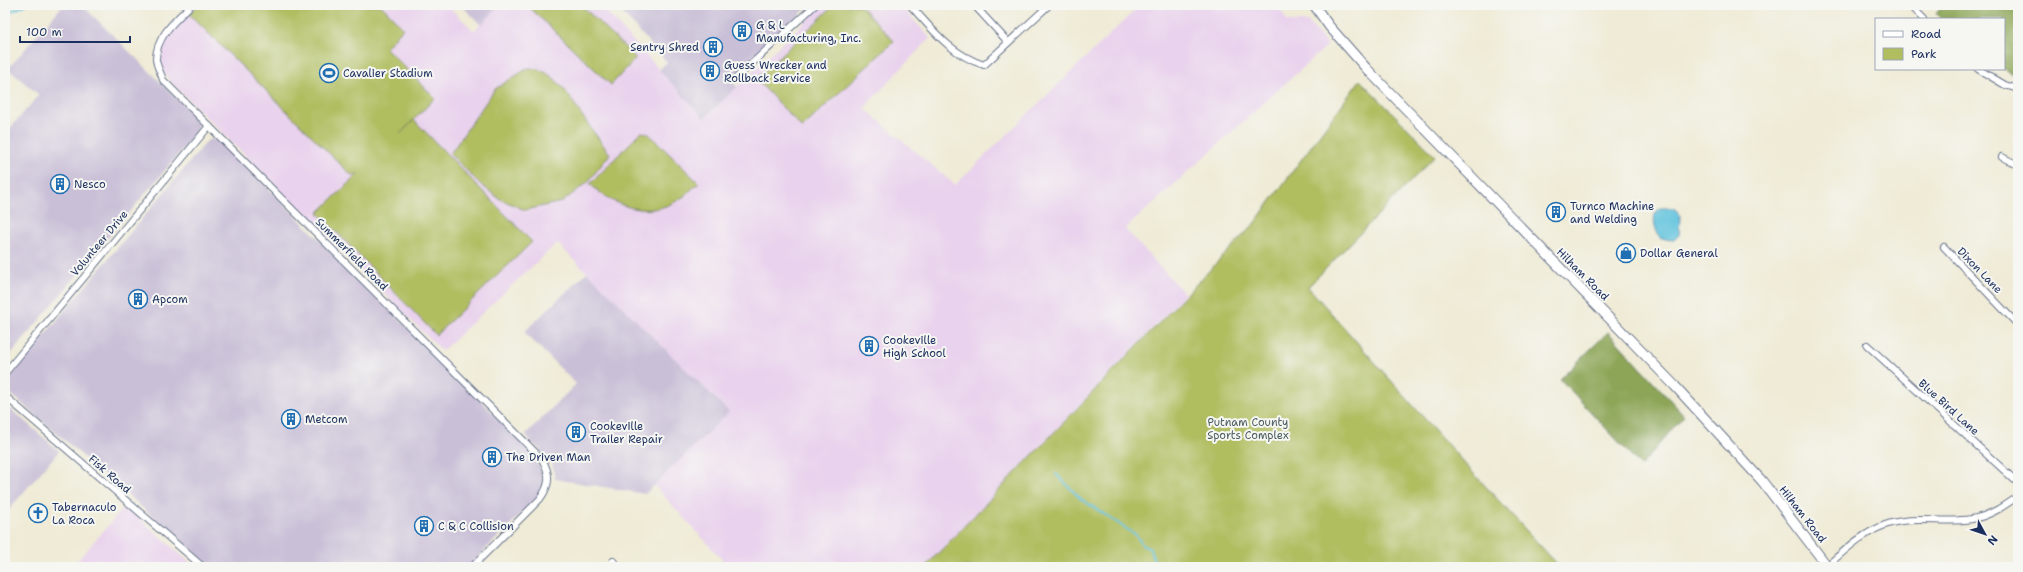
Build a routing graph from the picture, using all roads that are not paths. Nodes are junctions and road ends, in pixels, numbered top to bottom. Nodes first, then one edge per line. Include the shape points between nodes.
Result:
1 (191, 5) edge
2 (815, 5) edge
3 (910, 5) edge
4 (974, 5) edge
5 (1049, 5) edge
6 (1314, 5) edge
7 (1910, 5) edge
8 (1923, 18) edge
9 (1008, 42) junction
10 (1980, 70) edge
11 (734, 80) dead end
12 (2018, 89) edge
13 (209, 126) junction
14 (2002, 157) dead end
15 (2018, 165) edge
16 (1944, 247) dead end
17 (2018, 325) edge
18 (1867, 345) dead end
19 (5, 373) edge
20 (5, 396) edge
21 (2018, 483) edge
22 (2018, 496) edge
23 (613, 560) dead end
24 (203, 567) edge
25 (472, 567) edge
26 (618, 567) edge
27 (1827, 567) edge

1 - 13 street, Summerfield Road via 168,29 159,46 156,60 163,80
2 - 11 street
3 - 9 street via 953,50 972,61 984,65
4 - 9 street
5 - 9 street
6 - 27 main road, Hilham Road via 1366,68 1675,386 1762,481
7 - 8 street
10 - 12 street via 2005,85
13 - 19 street, Volunteer Drive
13 - 25 street, Summerfield Road via 542,459 549,480 540,500
14 - 15 street
16 - 17 street, Dixon Lane
18 - 21 street, Blue Bird Lane
20 - 24 street, Fisk Road
22 - 27 street via 2000,509 1973,519 1915,519 1885,525 1856,540
23 - 26 street

